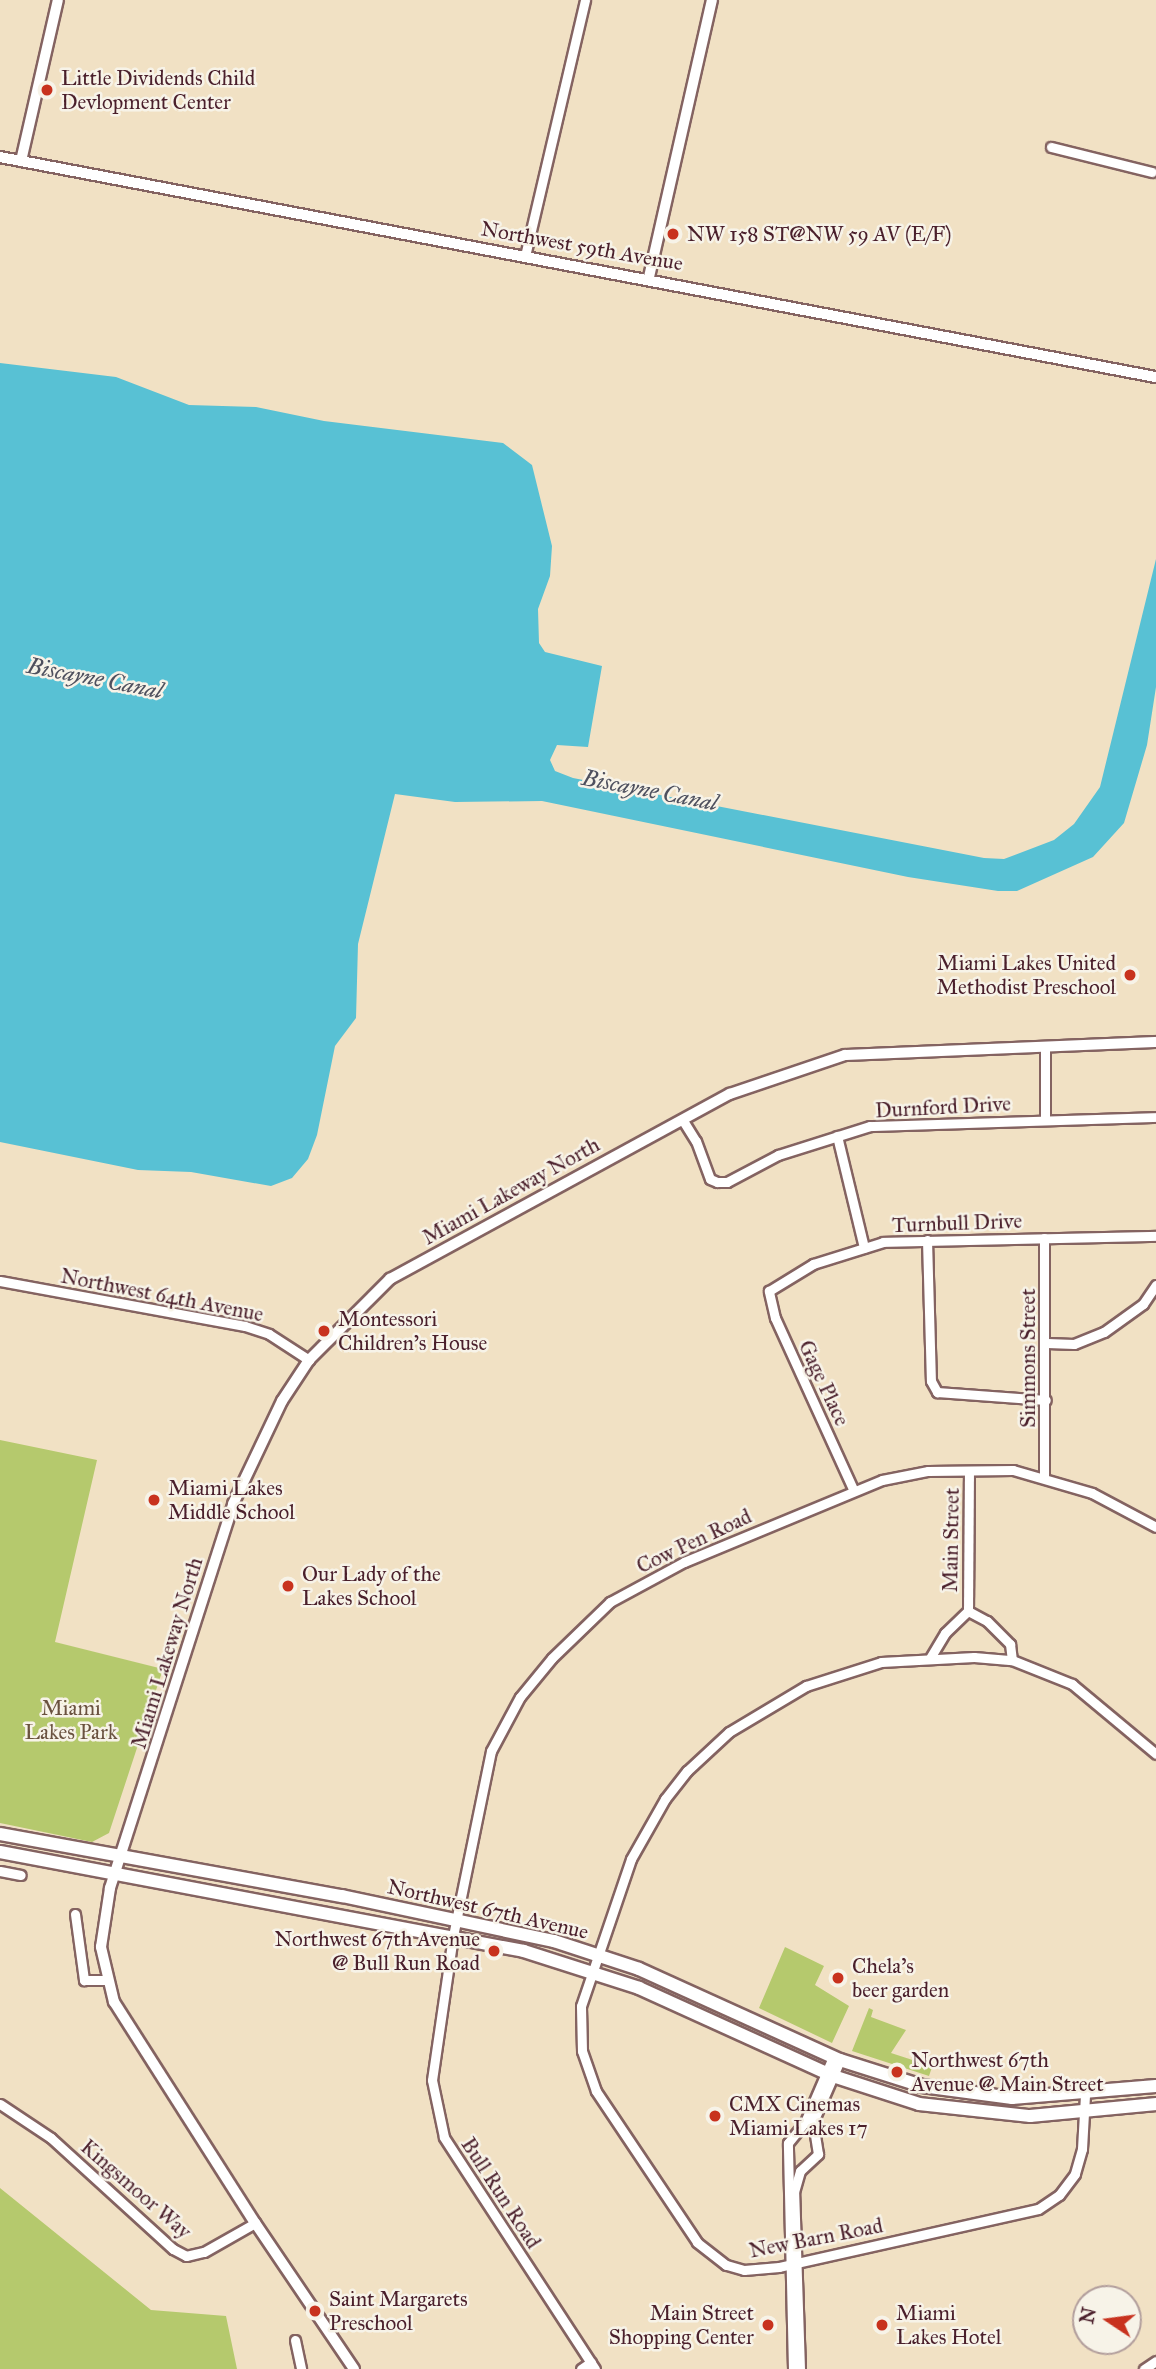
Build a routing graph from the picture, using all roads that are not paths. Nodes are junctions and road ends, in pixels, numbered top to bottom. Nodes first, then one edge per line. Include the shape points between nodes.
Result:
1 (58, 0) edge
2 (584, 0) edge
3 (712, 0) edge
4 (1051, 147) dead end
5 (0, 157) edge
6 (21, 161) junction
7 (1152, 172) dead end
8 (525, 256) junction
9 (649, 277) junction
10 (1156, 377) edge
11 (1156, 1042) edge
12 (1045, 1050) junction
13 (1156, 1117) edge
14 (682, 1119) junction
15 (1045, 1119) junction
16 (838, 1136) junction
17 (1156, 1236) edge
18 (1044, 1238) junction
19 (927, 1240) junction
20 (864, 1248) junction
21 (0, 1281) edge
22 (1156, 1285) edge
23 (769, 1291) joint
24 (1047, 1343) junction
25 (310, 1360) junction
26 (1046, 1400) junction
27 (970, 1471) junction
28 (1044, 1478) junction
29 (853, 1489) junction
30 (1156, 1527) edge
31 (968, 1611) junction
32 (930, 1658) junction
33 (1012, 1660) junction
34 (1156, 1755) edge
35 (0, 1834) edge
36 (0, 1852) edge
37 (121, 1856) junction
38 (0, 1871) edge
39 (116, 1872) junction
40 (21, 1875) dead end
41 (75, 1914) dead end
42 (456, 1919) junction
43 (453, 1936) junction
44 (596, 1954) junction
45 (591, 1970) junction
46 (108, 1980) junction
47 (837, 2059) junction
48 (830, 2074) junction
49 (1156, 2087) edge
50 (1085, 2095) junction
51 (0, 2104) edge
52 (1156, 2104) edge
53 (1084, 2112) junction
54 (255, 2223) junction
55 (793, 2264) junction
56 (295, 2340) dead end
57 (1156, 2361) edge
58 (593, 2366) edge
59 (301, 2369) edge
60 (354, 2369) edge
61 (581, 2369) edge
62 (793, 2369) edge
63 (800, 2369) edge
64 (1144, 2369) edge

1 - 6 street
2 - 8 street
3 - 9 street
4 - 7 street
5 - 6 street, Northwest 59th Avenue
6 - 8 street, Northwest 59th Avenue
8 - 9 street, Northwest 59th Avenue
9 - 10 street, Northwest 59th Avenue
11 - 12 street, Miami Lakeway North
12 - 14 street, Miami Lakeway North via 845,1055 772,1077
12 - 15 street
13 - 15 street, Durnford Drive
14 - 16 street, Durnford Drive via 710,1179 717,1182
14 - 25 street, Miami Lakeway North via 390,1279
15 - 16 street, Durnford Drive via 870,1126
16 - 20 street
17 - 18 street, Turnbull Drive
18 - 19 street, Turnbull Drive
18 - 24 street, Simmons Street
19 - 20 street, Turnbull Drive
19 - 26 street via 931,1381 937,1392
20 - 23 street, Turnbull Drive via 813,1264
21 - 25 street, Northwest 64th Avenue via 254,1328
22 - 24 street via 1143,1304 1104,1332 1074,1344
23 - 29 street, Gage Place via 775,1318
24 - 26 street, Simmons Street
25 - 37 street, Miami Lakeway North via 282,1401 233,1504
26 - 28 street, Simmons Street
27 - 28 street, Cow Pen Road via 1013,1471
27 - 29 street, Cow Pen Road via 928,1471
27 - 31 street, Main Street
28 - 30 street, Cow Pen Road via 1132,1511
29 - 42 street, Cow Pen Road via 684,1562 610,1602 552,1658 520,1697 491,1751
31 - 32 street, Main Street via 945,1633
31 - 33 street, Main Street via 987,1620 1010,1644
32 - 33 street, New Barn Road
32 - 44 street, New Barn Road via 869,1665 806,1686 745,1720 711,1747 681,1778 649,1824
33 - 34 street via 1072,1684
35 - 37 main road, Northwest 67th Avenue
36 - 39 main road, Northwest 67th Avenue
37 - 39 street, Miami Lakeway North
37 - 42 main road, Northwest 67th Avenue
38 - 40 street
39 - 43 main road, Northwest 67th Avenue
39 - 46 street, Miami Lakeway North via 102,1918 101,1947
41 - 46 street via 84,1980
42 - 43 street, Cow Pen Road
42 - 44 main road, Northwest 67th Avenue
43 - 45 main road, Northwest 67th Avenue
43 - 58 street, Bull Run Road via 432,2080 444,2137
44 - 45 street, New Barn Road
44 - 47 main road, Northwest 67th Avenue via 697,1994
45 - 48 main road, Northwest 67th Avenue
45 - 55 street, New Barn Road via 580,2020 589,2076 685,2226 709,2255 726,2265 744,2270
46 - 54 street, Miami Lakeway North via 114,2002
47 - 48 street
47 - 50 main road, Northwest 67th Avenue via 903,2082 979,2096
48 - 53 main road, Northwest 67th Avenue via 939,2108 997,2115
48 - 55 street via 813,2122 818,2154 800,2171 794,2192
48 - 55 street via 788,2144
49 - 50 main road, Northwest 67th Avenue
50 - 53 street, New Barn Road
51 - 54 street, Kingsmoor Way via 51,2138 186,2256 204,2252
52 - 53 main road, Northwest 67th Avenue
53 - 55 street, New Barn Road via 1075,2174 1059,2195 1038,2209
54 - 60 street, Miami Lakeway North
55 - 62 street
55 - 63 street
56 - 59 street
57 - 64 street
58 - 61 street

